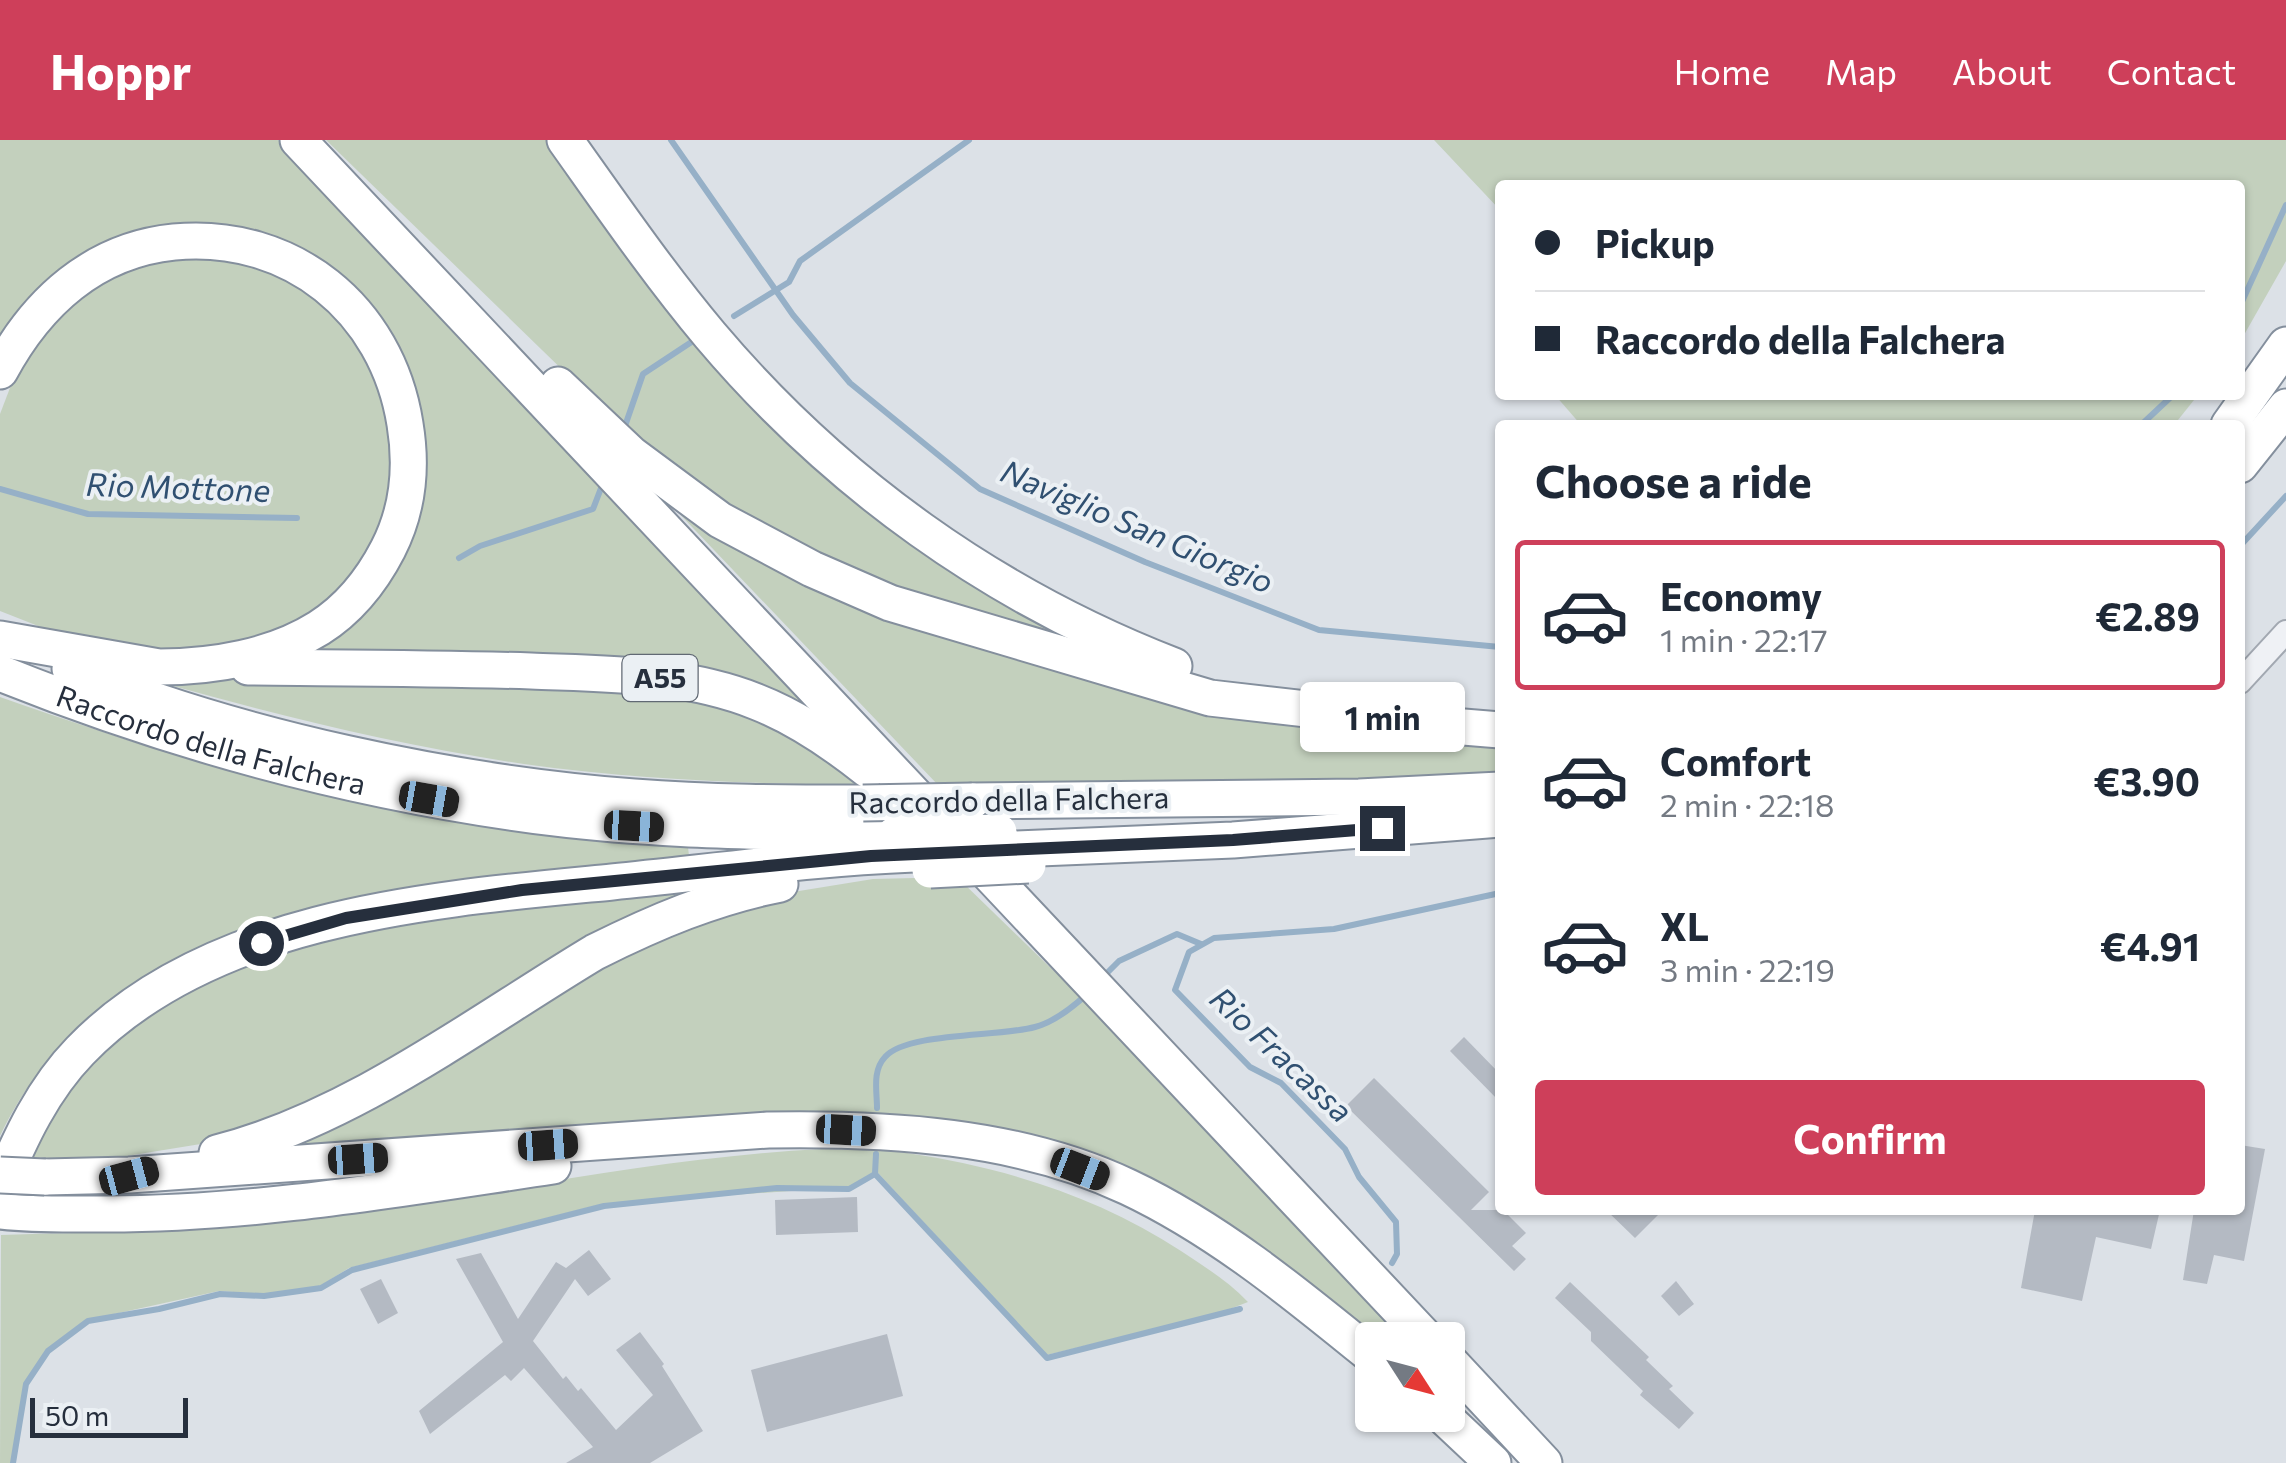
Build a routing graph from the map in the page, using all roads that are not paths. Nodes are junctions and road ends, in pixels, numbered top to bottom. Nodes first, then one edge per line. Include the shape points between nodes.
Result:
1 (298, 140) edge
2 (566, 140) edge
3 (362, 209) junction
4 (2286, 345) edge
5 (0, 371) edge
6 (2286, 406) edge
7 (2233, 420) edge
8 (2245, 459) edge
9 (2286, 632) edge
10 (0, 640) edge
11 (184, 667) junction
12 (0, 673) edge
13 (2245, 677) edge
14 (1368, 716) junction
15 (1495, 729) edge
16 (1495, 790) edge
17 (1495, 819) edge
18 (913, 853) junction
19 (1048, 936) junction
20 (700, 1134) junction
21 (0, 1175) edge
22 (129, 1176) junction
23 (0, 1187) edge
24 (0, 1211) edge
25 (1411, 1322) edge
26 (1355, 1343) edge
27 (1465, 1378) edge
28 (1460, 1432) edge
29 (1493, 1463) edge
30 (1544, 1463) edge

1 - 3 highway
2 - 14 highway via 712,337 782,413 913,526 1023,596 1116,643 1290,702
3 - 14 highway via 631,454 765,546 890,603 1210,698
3 - 19 highway
4 - 7 highway
5 - 11 highway via 44,306 83,273 132,250 189,241 243,246 300,268 344,300 379,344 399,392 409,462 400,518 380,564 339,612 292,643
6 - 8 highway
9 - 13 street
10 - 11 highway
10 - 16 highway, Raccordo della Falchera, bridge via 164,704 422,768 561,790 863,803
11 - 19 highway, A55 via 630,674 725,691 792,718 840,748
12 - 18 highway, Raccordo della Falchera via 224,752 391,792 555,818
14 - 15 highway
17 - 18 highway, Raccordo della Falchera via 1233,840
18 - 22 highway via 874,871 804,879 674,914 595,952 301,1126
18 - 23 highway via 413,906 332,922 234,953 152,994 81,1050 44,1098
19 - 25 highway, A55
20 - 22 highway
20 - 24 highway via 599,1160 288,1203 195,1212
20 - 26 highway via 921,1135 1080,1169 1195,1224
21 - 22 highway, bridge
27 - 30 highway
28 - 29 highway

